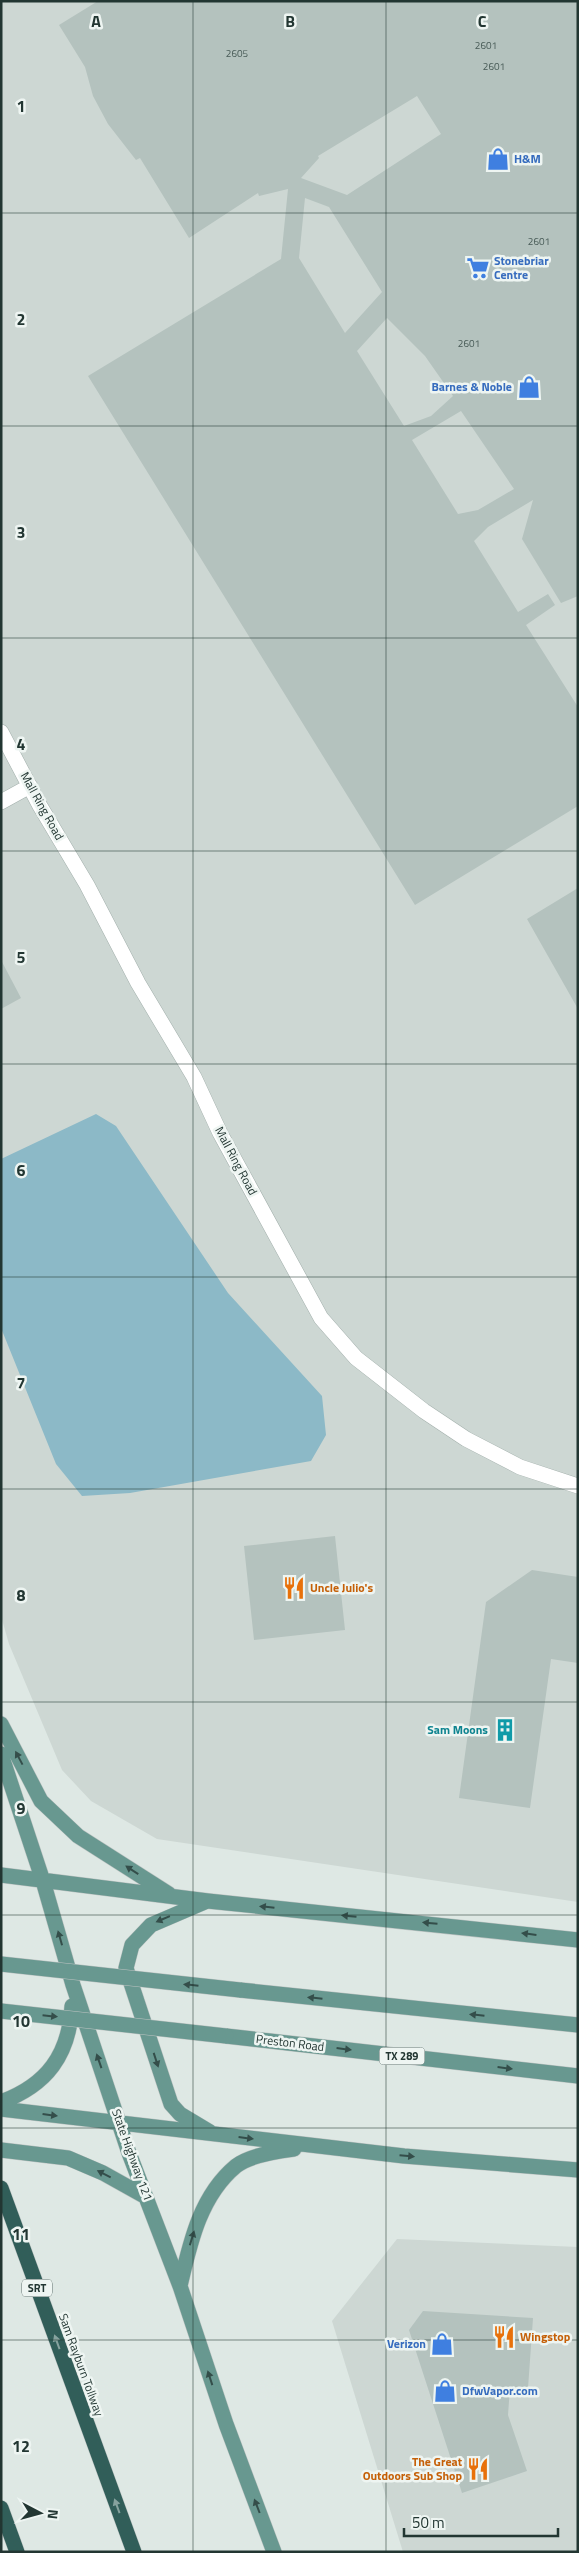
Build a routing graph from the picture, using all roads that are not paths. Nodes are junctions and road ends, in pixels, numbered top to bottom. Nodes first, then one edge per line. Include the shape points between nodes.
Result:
1 (3, 740) edge
2 (30, 786) junction
3 (1, 802) edge
4 (578, 1486) edge
5 (1, 1724) edge
6 (1, 1754) edge
7 (1, 1875) edge
8 (44, 1881) junction
9 (173, 1896) junction
10 (208, 1900) junction
11 (578, 1940) edge
12 (1, 1964) edge
13 (73, 1985) junction
14 (1, 2011) edge
15 (578, 2025) edge
16 (578, 2076) edge
17 (1, 2102) edge
18 (1, 2109) edge
19 (120, 2124) junction
20 (215, 2134) junction
21 (312, 2146) junction
22 (1, 2150) edge
23 (578, 2170) edge
24 (1, 2188) edge
25 (146, 2197) junction
26 (180, 2286) junction
27 (1, 2508) edge
28 (17, 2552) edge
29 (134, 2552) edge
30 (274, 2552) edge

1 - 2 street, Mall Ring Road
2 - 3 street
2 - 4 street, Mall Ring Road via 138,983 194,1077 220,1133 320,1318 356,1358 466,1439 520,1467
9 -> 5 main road via 78,1836 41,1801
6 - 8 main road, State Highway 121
7 - 8 main road
8 - 9 main road
13 -> 8 main road, State Highway 121
9 - 10 main road
11 -> 10 main road
10 -> 20 main road via 144,1930 132,1944 126,1968 171,2104 180,2114
15 -> 12 main road, bridge
13 - 17 main road via 71,2029 45,2077 23,2094
19 -> 13 main road, State Highway 121
14 -> 16 main road, Preston Road / TX 289, bridge
18 -> 19 main road
19 - 20 main road
19 - 25 main road, State Highway 121
20 -> 21 main road
21 -> 23 main road
26 -> 21 main road via 200,2215 215,2190 237,2165 268,2153
25 -> 22 main road via 68,2158
29 -> 24 highway, Sam Rayburn Tollway / SRT
25 - 26 main road, State Highway 121
30 -> 26 main road, State Highway 121 via 226,2424
27 - 28 highway

